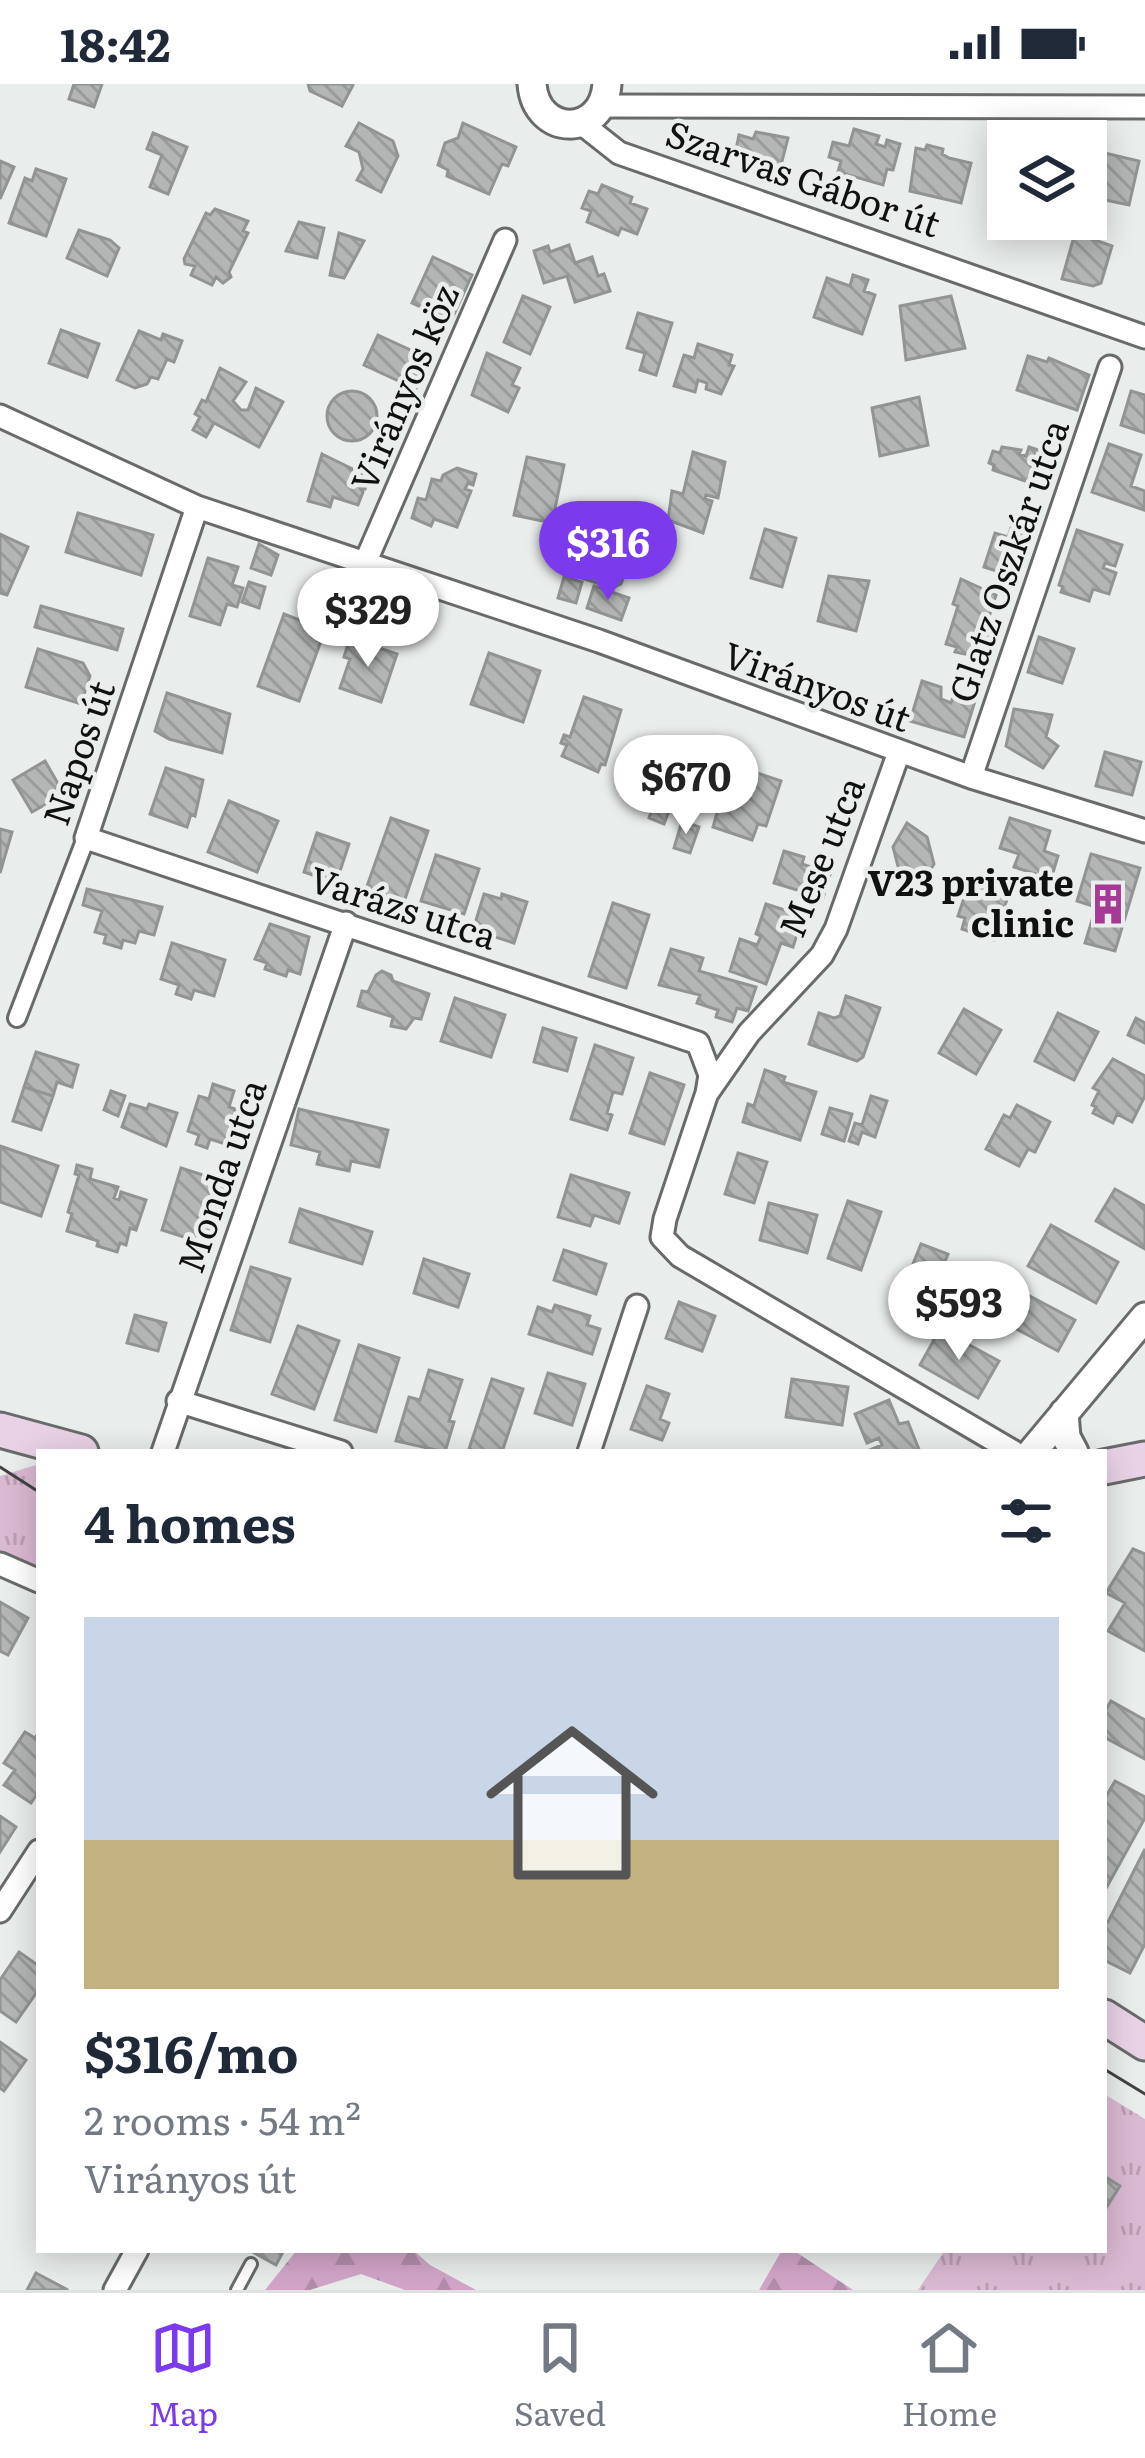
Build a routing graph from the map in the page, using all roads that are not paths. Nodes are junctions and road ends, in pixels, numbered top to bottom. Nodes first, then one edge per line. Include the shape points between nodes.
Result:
1 (531, 84) edge
2 (597, 104) edge
3 (1145, 107) edge
4 (506, 240) dead end
5 (1145, 338) edge
6 (1110, 367) dead end
7 (0, 416) edge
8 (197, 506) junction
9 (365, 563) junction
10 (899, 752) junction
11 (971, 777) junction
12 (1145, 831) edge
13 (86, 838) junction
14 (346, 923) junction
15 (17, 1018) dead end
16 (748, 1033) junction
17 (698, 1043) junction
18 (707, 1093) junction
19 (637, 1306) dead end
20 (1145, 1317) edge
21 (178, 1401) junction
22 (1064, 1413) junction
23 (0, 1430) edge
24 (70, 1449) edge
25 (164, 1449) edge
26 (331, 1449) edge
27 (590, 1449) edge
28 (1009, 1449) edge
29 (1034, 1449) edge
30 (1072, 1449) edge
31 (1145, 1459) edge
32 (1107, 1466) edge
33 (0, 1564) edge
34 (36, 1580) edge
35 (36, 1856) edge
36 (0, 1911) edge
37 (1107, 2024) edge
38 (1145, 2043) edge
39 (135, 2253) edge
40 (251, 2264) dead end
41 (115, 2290) edge
42 (237, 2290) edge

1 - 2 street via 544,115 566,124
2 - 3 street
2 - 5 street, Szarvas Gábor út via 619,153
4 - 9 street, Virányos köz
6 - 11 street, Glatz Oszkár utca
7 - 8 street, Virányos út
8 - 9 street, Virányos út
8 - 13 street, Napos út
9 - 10 street, Virányos út
10 - 11 street, Virányos út
10 - 16 street, Mese utca via 836,929
11 - 12 street, Virányos út
13 - 14 street, Varázs utca
13 - 15 street, Napos út
14 - 17 street, Varázs utca
14 - 21 street, Monda utca
16 - 17 street
16 - 18 street, Mese utca
17 - 18 street, Mese utca via 710,1075
18 - 28 street, Mese utca via 662,1237 680,1256
19 - 27 street
20 - 22 street
21 - 25 street, Monda utca
21 - 26 street
22 - 29 street
22 - 30 street
23 - 24 main road
31 - 32 main road
33 - 34 street
35 - 36 street
37 - 38 main road
39 - 41 street
40 - 42 lane

